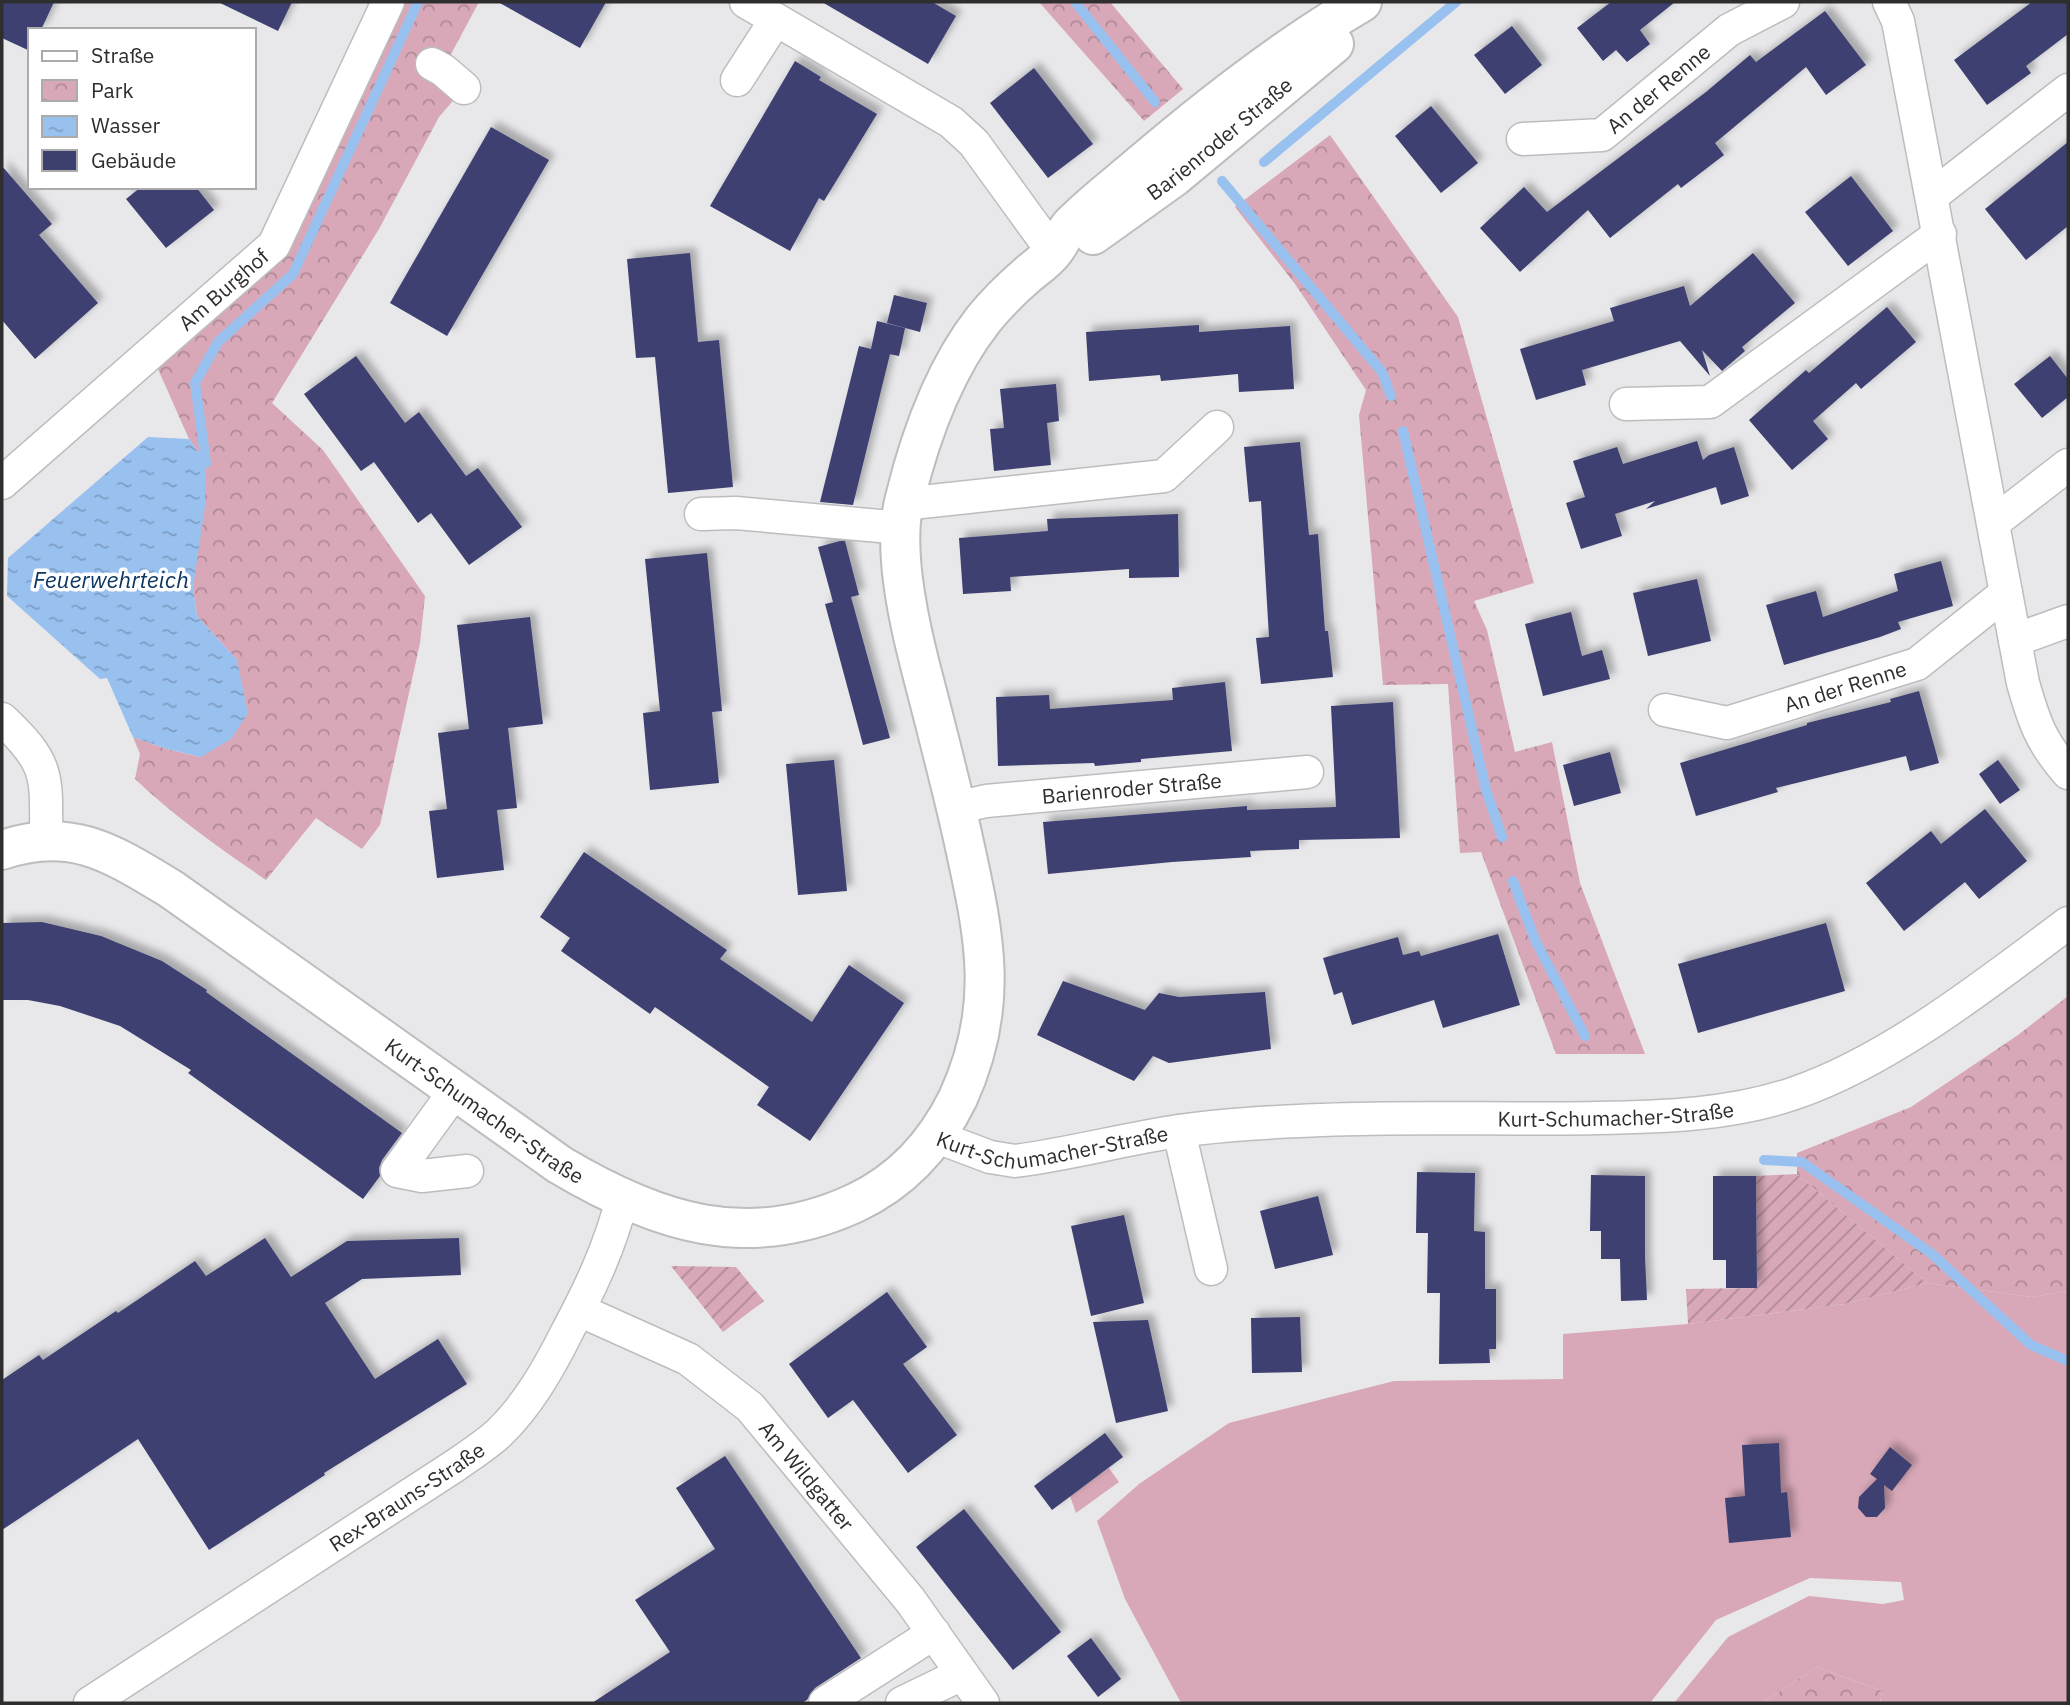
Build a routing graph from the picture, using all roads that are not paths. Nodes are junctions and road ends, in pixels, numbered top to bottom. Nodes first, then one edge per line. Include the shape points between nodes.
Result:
1 (388, 2) edge
2 (746, 2) edge
3 (1362, 2) edge
4 (1368, 2) edge
5 (1783, 2) edge
6 (1889, 2) edge
7 (775, 20) junction
8 (432, 64) dead end
9 (737, 80) dead end
10 (464, 88) dead end
11 (2068, 90) edge
12 (1523, 139) dead end
13 (1932, 196) junction
14 (1940, 234) junction
15 (1053, 252) junction
16 (1626, 404) dead end
17 (1217, 427) dead end
18 (2068, 465) edge
19 (2, 483) edge
20 (701, 514) dead end
21 (902, 516) junction
22 (1993, 523) junction
23 (2006, 593) junction
24 (2068, 621) edge
25 (2015, 640) junction
26 (1665, 710) dead end
27 (2, 719) edge
28 (1307, 772) dead end
29 (2068, 773) edge
30 (956, 808) junction
31 (46, 840) junction
32 (2, 849) edge
33 (2068, 923) edge
34 (454, 1091) junction
35 (1179, 1131) junction
36 (937, 1137) junction
37 (467, 1171) dead end
38 (622, 1199) junction
39 (1211, 1269) dead end
40 (579, 1310) junction
41 (934, 1633) junction
42 (962, 1674) junction
43 (90, 1703) edge
44 (825, 1703) edge
45 (902, 1703) edge
46 (983, 1703) edge

1 - 19 street, Am Burghof via 382,43 274,245
2 - 7 street
3 - 15 main road, Barienroder Straße via 1321,26 1203,112 1069,226
4 - 15 main road, Barienroder Straße via 1335,43 1174,177 1083,241
5 - 12 street, An der Renne via 1729,30 1602,135
6 - 13 street via 1898,21
7 - 9 street
7 - 15 street via 951,122 974,143
8 - 10 street
11 - 13 street
13 - 14 street
14 - 16 street via 1710,402
14 - 22 street
15 - 21 main road, Barienroder Straße via 983,321 954,366 932,414
17 - 21 street via 1164,476
18 - 22 street
20 - 21 street
21 - 30 main road, Barienroder Straße via 909,620
22 - 23 street
23 - 25 street
23 - 26 street, An der Renne via 1917,664 1727,723
24 - 25 street
25 - 29 street via 2034,722 2049,751
27 - 31 street via 28,743 44,770
28 - 30 street, Barienroder Straße via 986,801
30 - 36 main road, Barienroder Straße via 984,940 984,1010 977,1048
31 - 32 main road, Kurt-Schumacher-Straße
31 - 34 main road, Kurt-Schumacher-Straße via 86,845 115,855 171,889
33 - 35 street, Kurt-Schumacher-Straße via 1926,1025 1836,1077 1793,1094 1742,1106 1634,1118 1353,1118
34 - 37 street via 397,1171 422,1176
34 - 38 main road, Kurt-Schumacher-Straße via 560,1165
35 - 36 street, Kurt-Schumacher-Straße via 1015,1161 990,1157
35 - 39 street
36 - 38 main road, Kurt-Schumacher-Straße via 881,1191 806,1220 720,1227 665,1216
38 - 40 street, Rex-Brauns-Straße via 610,1242
40 - 41 street, Am Wildgatter via 688,1359 750,1407
40 - 43 street, Rex-Brauns-Straße via 552,1362 498,1434
41 - 42 street, Am Wildgatter
41 - 44 street
42 - 45 street
42 - 46 street, Am Wildgatter

